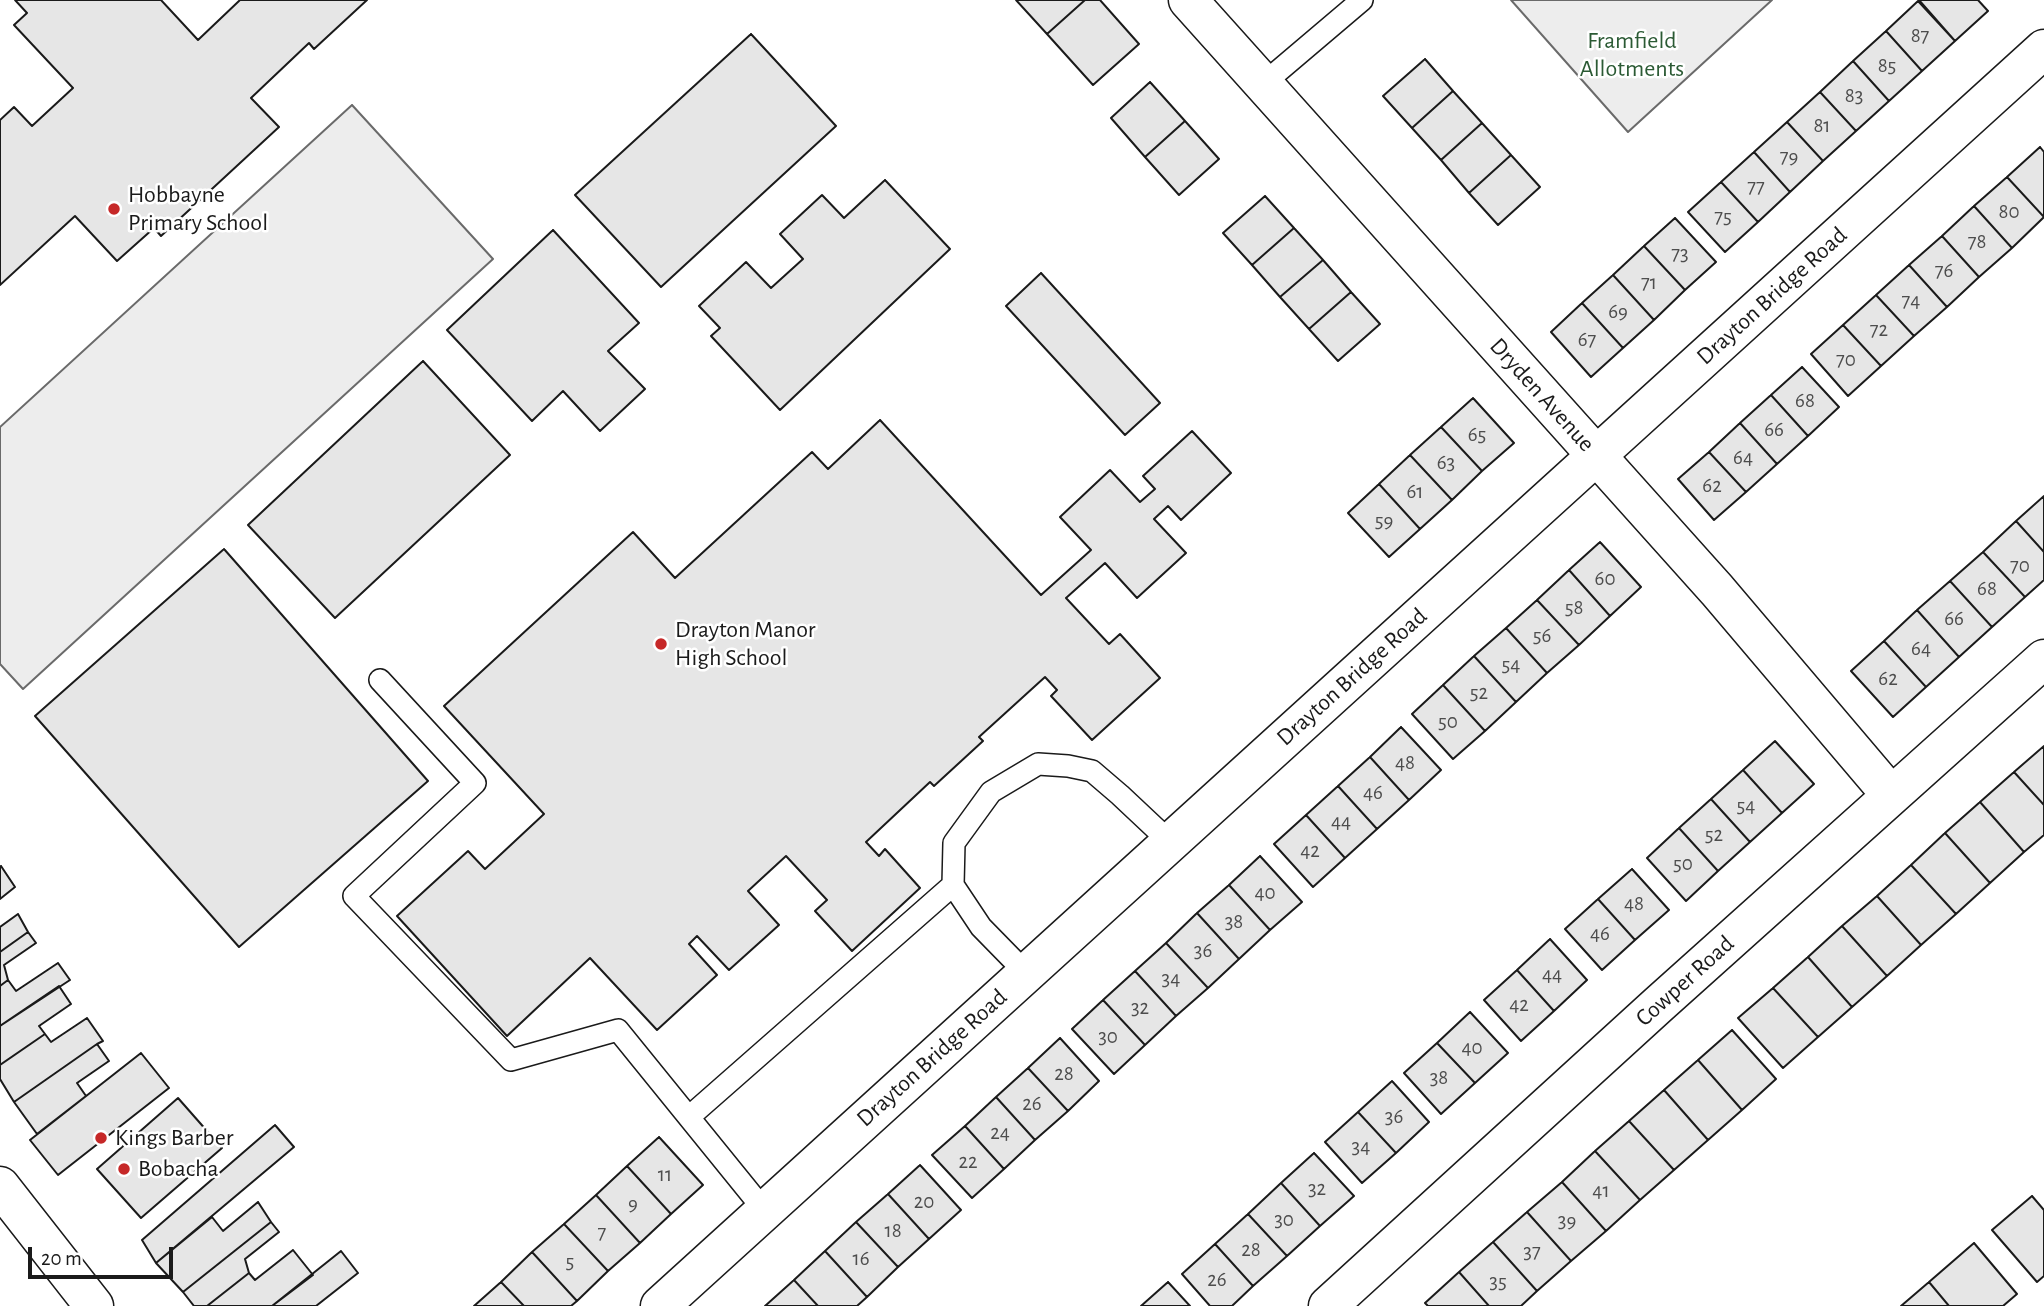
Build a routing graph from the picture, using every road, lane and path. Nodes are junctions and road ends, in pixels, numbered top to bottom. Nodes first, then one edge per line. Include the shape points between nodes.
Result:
1 (1188, 0) edge
2 (1362, 0) edge
3 (2044, 49) edge
4 (1263, 83) junction
5 (1597, 456) junction
6 (2044, 659) edge
7 (380, 680) dead end
8 (1891, 795) junction
9 (1170, 842) junction
10 (953, 885) junction
11 (1026, 973) junction
12 (689, 1117) junction
13 (0, 1186) edge
14 (764, 1210) junction
15 (94, 1306) edge
16 (660, 1306) edge
17 (1328, 1306) edge

1 - 4 street, Dryden Avenue
2 - 4 lane
3 - 5 street, Drayton Bridge Road
4 - 5 street, Dryden Avenue
5 - 8 street, Dryden Avenue
5 - 9 street, Drayton Bridge Road
6 - 8 street, Cowper Road
7 - 12 lane via 474,783 354,896 511,1060 618,1030
8 - 17 street, Cowper Road
9 - 10 lane via 1092,772 1038,764 991,792 954,843
9 - 11 street, Drayton Bridge Road
10 - 11 lane via 981,927
10 - 12 lane
11 - 14 street, Drayton Bridge Road
12 - 14 lane
13 - 15 street
14 - 16 street, Drayton Bridge Road

